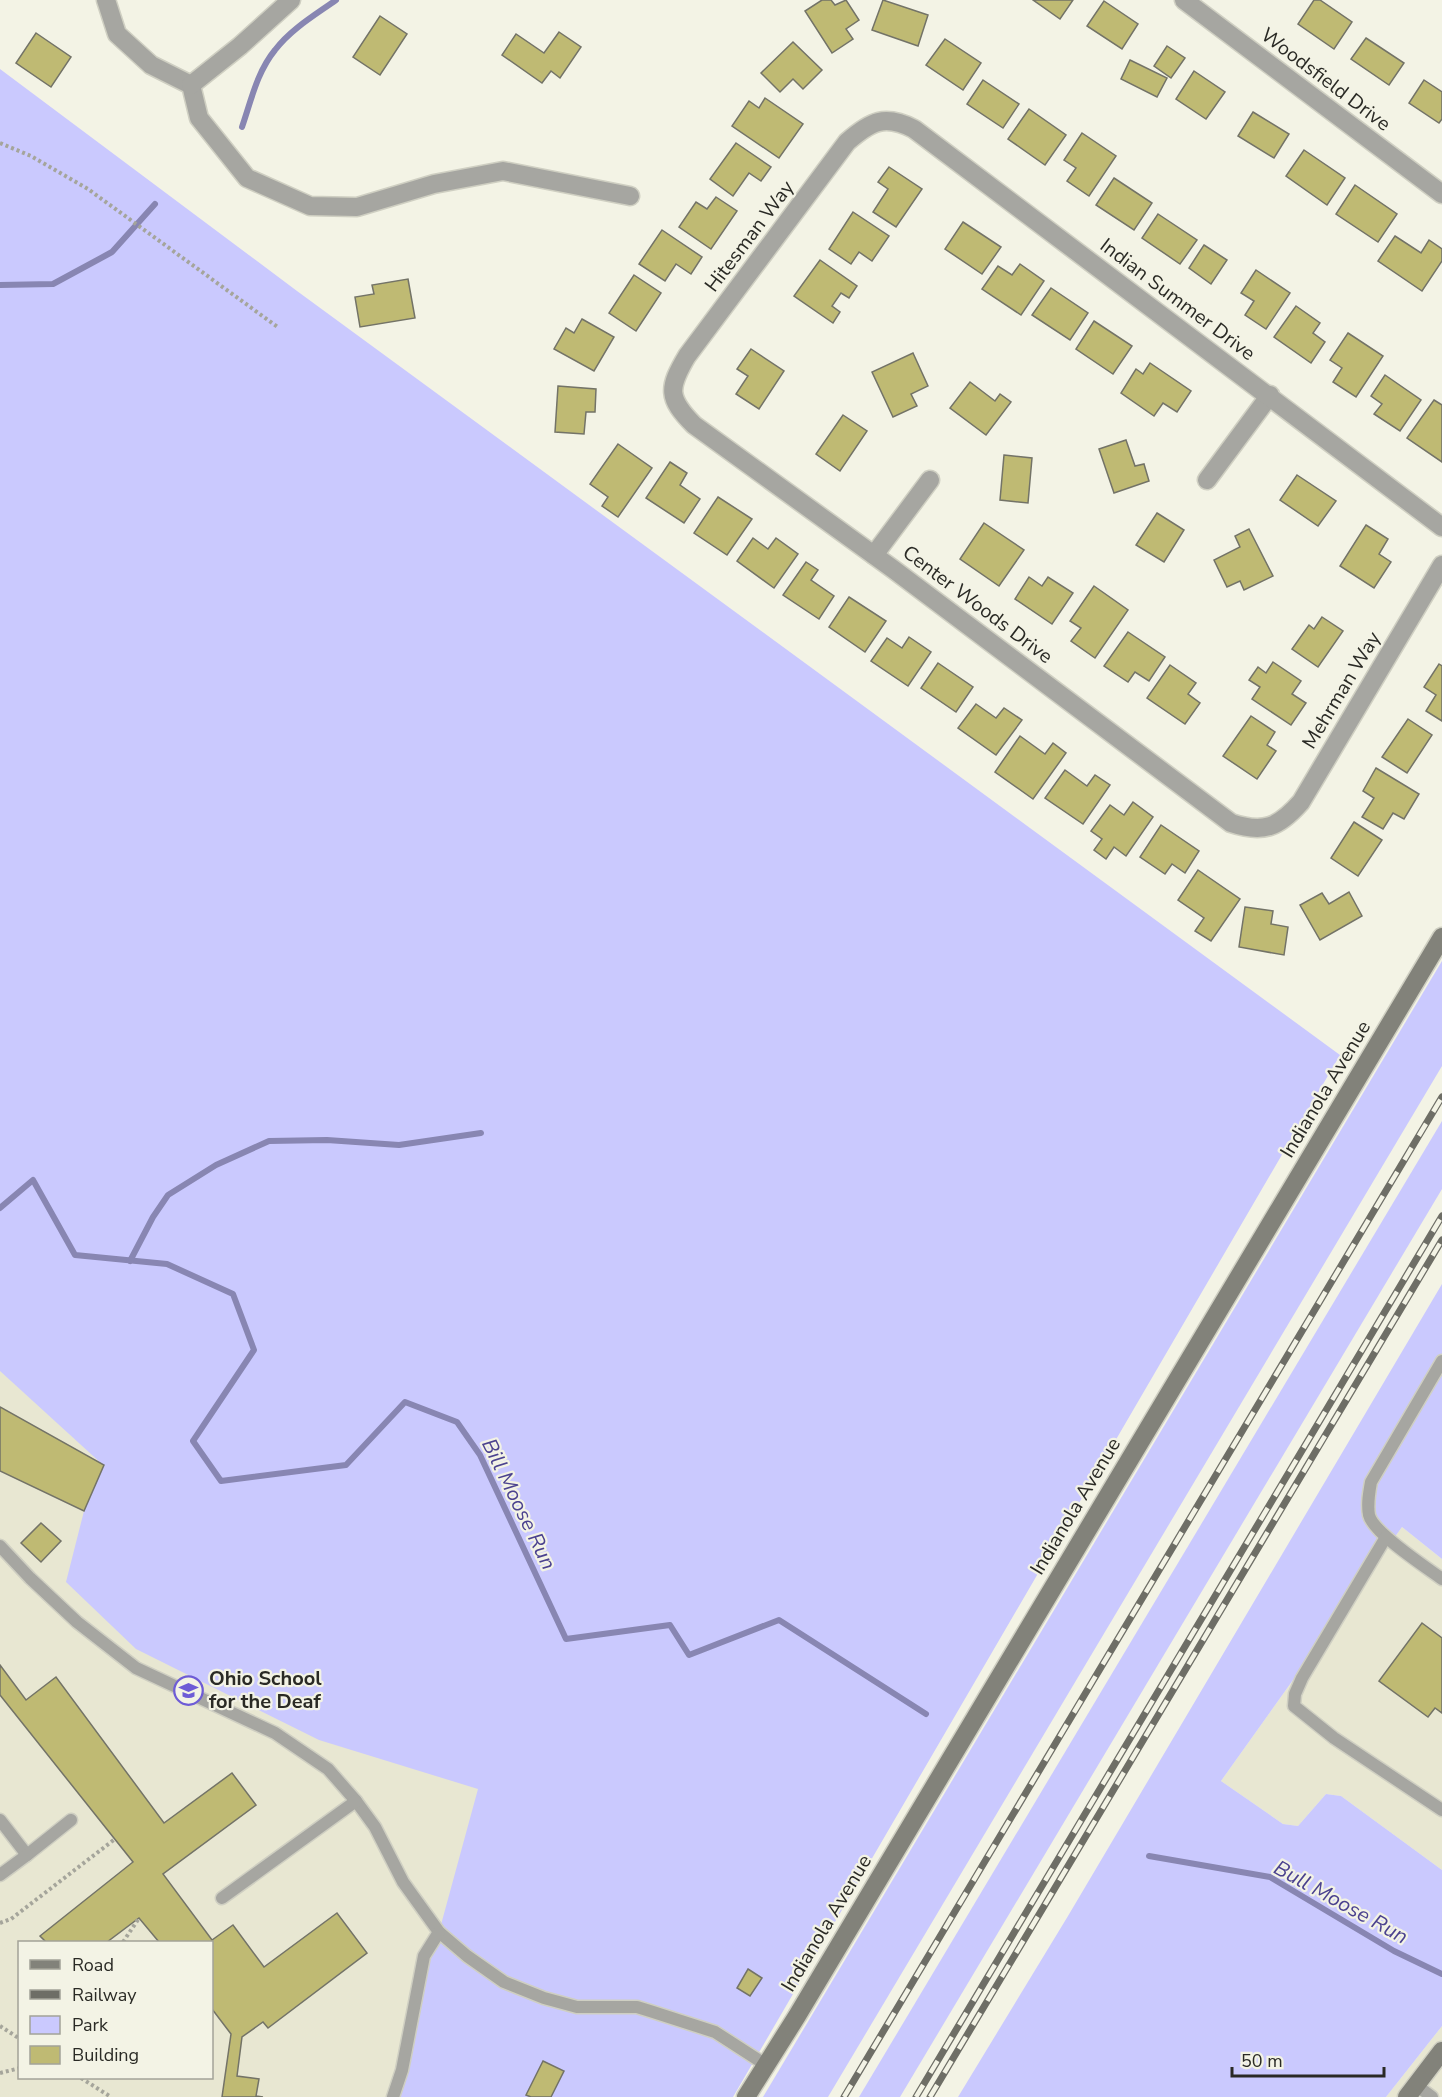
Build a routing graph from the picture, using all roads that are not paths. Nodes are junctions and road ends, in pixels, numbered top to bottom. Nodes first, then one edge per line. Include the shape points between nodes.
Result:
1 (106, 0) edge
2 (291, 0) edge
3 (1184, 0) edge
4 (191, 85) junction
5 (882, 120) joint
6 (1442, 194) edge
7 (630, 196) dead end
8 (1270, 395) junction
9 (672, 396) joint
10 (930, 480) dead end
11 (1207, 480) dead end
12 (1442, 527) edge
13 (874, 555) junction
14 (1442, 565) edge
15 (1268, 828) joint
16 (1442, 937) edge
17 (1442, 1361) edge
18 (1386, 1537) junction
19 (0, 1545) edge
20 (1442, 1579) edge
21 (356, 1801) junction
22 (1442, 1810) edge
23 (0, 1820) edge
24 (72, 1820) dead end
25 (27, 1855) junction
26 (0, 1875) edge
27 (222, 1898) dead end
28 (439, 1932) junction
29 (1442, 2051) edge
30 (766, 2065) junction
31 (1411, 2091) edge
32 (393, 2097) edge
33 (746, 2097) edge
34 (1432, 2097) edge

1 - 4 street via 117,34 151,65
2 - 4 street
3 - 6 street, Woodsfield Drive
4 - 7 street via 199,118 247,178 310,206 357,207 434,184 503,171
5 - 8 street, Indian Summer Drive via 899,121 914,129
5 - 9 street, Hitesman Way via 863,128 847,142 687,356 676,375
8 - 11 street
8 - 12 street, Indian Summer Drive
9 - 13 street, Center Woods Drive via 694,425
10 - 13 street
13 - 15 street, Center Woods Drive via 1232,823 1249,829
14 - 15 street, Mehrman Way via 1301,802 1287,818
16 - 30 main road, Indianola Avenue
17 - 18 lane via 1371,1482 1369,1517
18 - 20 lane
18 - 22 lane via 1302,1678 1294,1706 1334,1738
19 - 21 lane via 77,1622 136,1668 275,1733 328,1769
21 - 27 lane
21 - 28 lane via 375,1827 403,1882
23 - 25 lane
24 - 25 lane
25 - 26 lane
28 - 30 lane via 504,1982 577,2007 637,2007 650,2011 715,2032
28 - 32 lane via 424,1956
29 - 31 main road
30 - 33 main road, Indianola Avenue
31 - 34 lane

